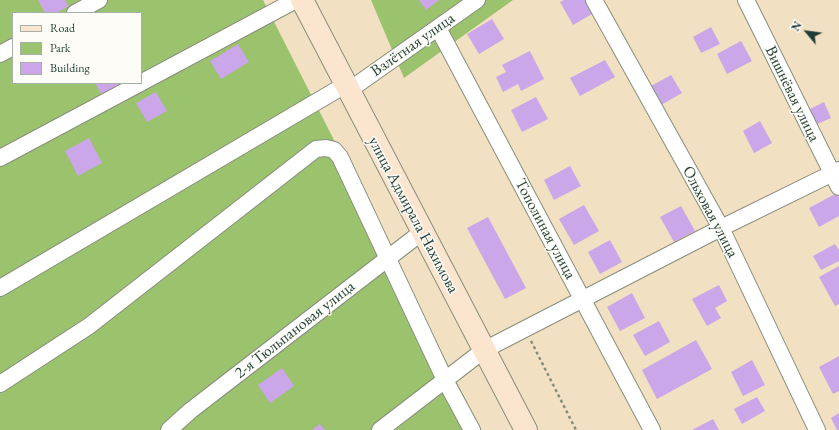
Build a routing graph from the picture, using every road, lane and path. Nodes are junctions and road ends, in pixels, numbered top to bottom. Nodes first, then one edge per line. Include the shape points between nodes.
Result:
1 (99, 0) edge
2 (296, 0) edge
3 (302, 0) edge
4 (476, 0) edge
5 (594, 0) edge
6 (746, 0) edge
7 (77, 12) edge
8 (438, 28) junction
9 (12, 48) edge
10 (0, 54) edge
11 (142, 82) edge
12 (139, 84) edge
13 (347, 88) junction
14 (0, 158) edge
15 (837, 177) edge
16 (721, 228) junction
17 (422, 232) junction
18 (389, 257) junction
19 (0, 288) edge
20 (582, 300) junction
21 (525, 329) junction
22 (484, 350) junction
23 (445, 380) junction
24 (0, 384) edge
25 (169, 430) edge
26 (380, 430) edge
27 (472, 430) edge
28 (526, 430) edge
29 (576, 430) edge
30 (652, 430) edge
31 (817, 430) edge

1 - 7 street
2 - 11 street
3 - 13 main road, улица Адмирала Нахимова
4 - 8 street, Взлётная улица
5 - 16 street, Ольховая улица
6 - 15 street, Вишнёвая улица
8 - 13 street, Взлётная улица
8 - 20 street, Тополиная улица
9 - 10 street
12 - 14 street
13 - 17 main road, улица Адмирала Нахимова
13 - 19 street, Взлётная улица
15 - 16 street
16 - 20 street
16 - 31 street, Ольховая улица
17 - 18 street, 2-я Тюльпановая улица
17 - 22 main road, улица Адмирала Нахимова
18 - 23 street
18 - 24 street via 340,157 334,150 316,150 89,326
18 - 25 street, 2-я Тюльпановая улица
20 - 21 street
20 - 30 street, Тополиная улица
21 - 22 street
21 - 29 path
22 - 23 street
22 - 28 main road, улица Адмирала Нахимова
23 - 26 street
23 - 27 street

